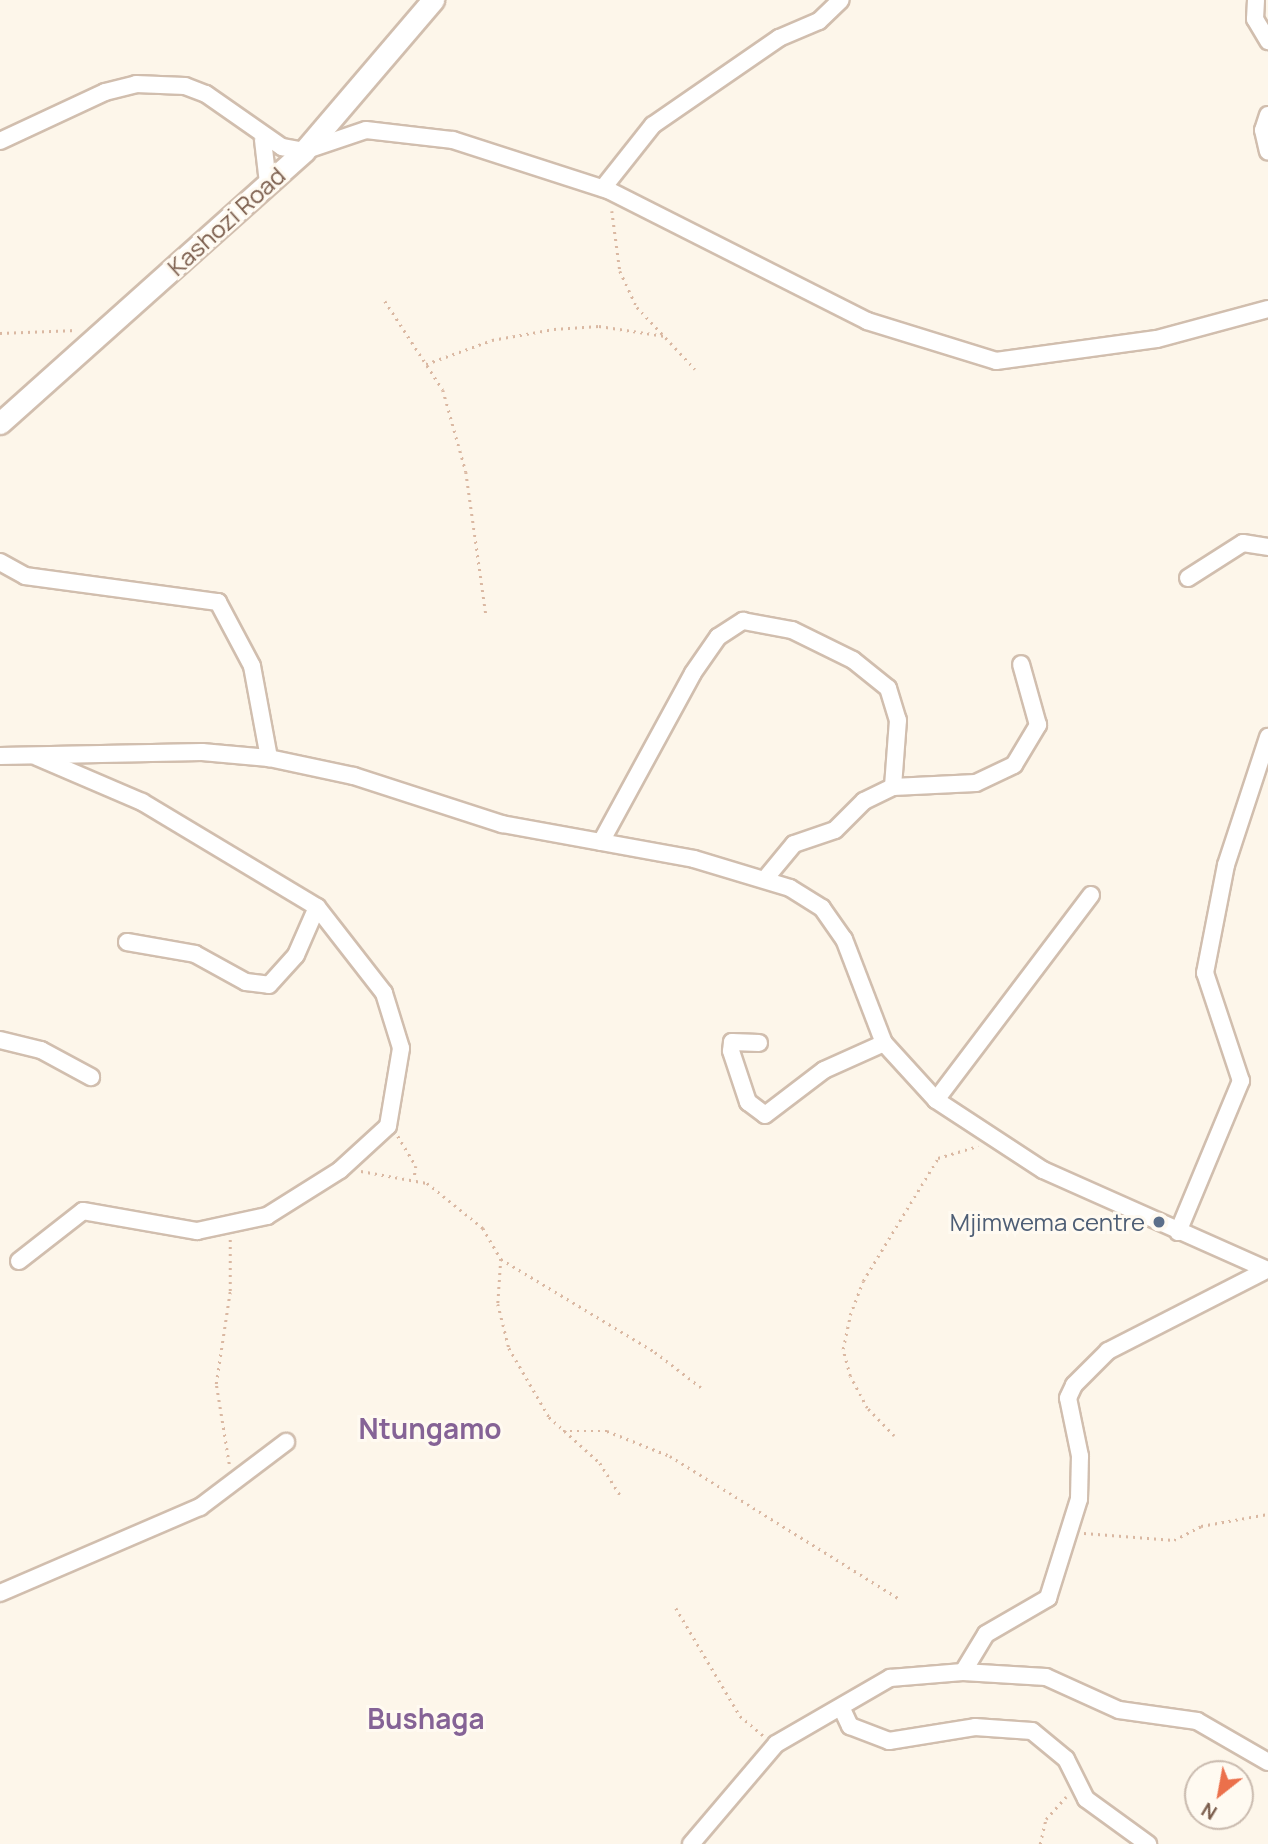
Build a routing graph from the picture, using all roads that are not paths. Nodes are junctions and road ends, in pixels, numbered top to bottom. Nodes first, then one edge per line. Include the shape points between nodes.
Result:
1 (433, 0) edge
2 (841, 0) edge
3 (1256, 0) edge
4 (1268, 41) edge
5 (1268, 115) edge
6 (263, 139) junction
7 (0, 141) edge
8 (304, 151) junction
9 (1268, 151) edge
10 (268, 183) junction
11 (606, 189) junction
12 (1268, 309) edge
13 (0, 423) edge
14 (1268, 547) edge
15 (0, 562) edge
16 (1188, 578) dead end
17 (1021, 664) dead end
18 (1268, 737) edge
19 (31, 755) junction
20 (0, 756) edge
21 (269, 758) junction
22 (893, 787) junction
23 (601, 842) junction
24 (765, 879) junction
25 (1091, 895) dead end
26 (317, 907) junction
27 (127, 942) dead end
28 (0, 1040) edge
29 (759, 1043) dead end
30 (884, 1043) junction
31 (91, 1077) dead end
32 (936, 1100) junction
33 (1178, 1232) junction
34 (19, 1261) dead end
35 (1267, 1270) edge
36 (286, 1442) dead end
37 (0, 1593) edge
38 (963, 1672) junction
39 (842, 1709) junction
40 (1268, 1762) edge
41 (691, 1844) edge
42 (1148, 1844) edge

1 - 8 main road, Kashozi Road
2 - 11 street via 819,21 779,38 653,125
3 - 4 street via 1255,19
5 - 9 street via 1263,130
6 - 7 street via 206,94 185,86 136,84 105,92
6 - 8 street
6 - 10 street
8 - 10 main road, Kashozi Road
8 - 11 street via 366,130 399,130 453,140
10 - 13 main road, Kashozi Road
11 - 12 street via 844,310 971,358 996,361 1102,350
14 - 16 street via 1242,543
15 - 21 street via 24,576 218,602 252,666
17 - 22 street via 1038,725 1014,765 976,783
18 - 33 street via 1226,865 1205,973 1241,1081
19 - 20 street
19 - 21 street via 202,752
19 - 26 street via 142,803
21 - 23 street via 354,776 502,824
22 - 23 street via 898,720 888,688 853,660 792,630 743,621 718,637 692,673
22 - 24 street via 864,801 835,830 794,844
23 - 24 street
24 - 30 street via 822,908 844,939
25 - 32 street
26 - 27 street via 296,955 270,985 246,982 195,954
26 - 34 street via 368,966 395,1019 399,1079 388,1126 340,1170 267,1216 230,1228 197,1231 83,1211
28 - 31 street via 41,1050
29 - 30 street via 732,1042 731,1051 748,1102 765,1115 824,1070
30 - 32 street
32 - 33 street via 995,1143
33 - 35 street
35 - 38 street via 1117,1346 1083,1372 1068,1398 1081,1475 1070,1532 1048,1598 985,1634
36 - 37 street via 229,1490
38 - 39 street via 890,1678
38 - 40 street via 1046,1677 1119,1710 1197,1721
39 - 41 street via 776,1744
39 - 42 street via 850,1726 889,1741 975,1727 1032,1731 1066,1759 1077,1789

